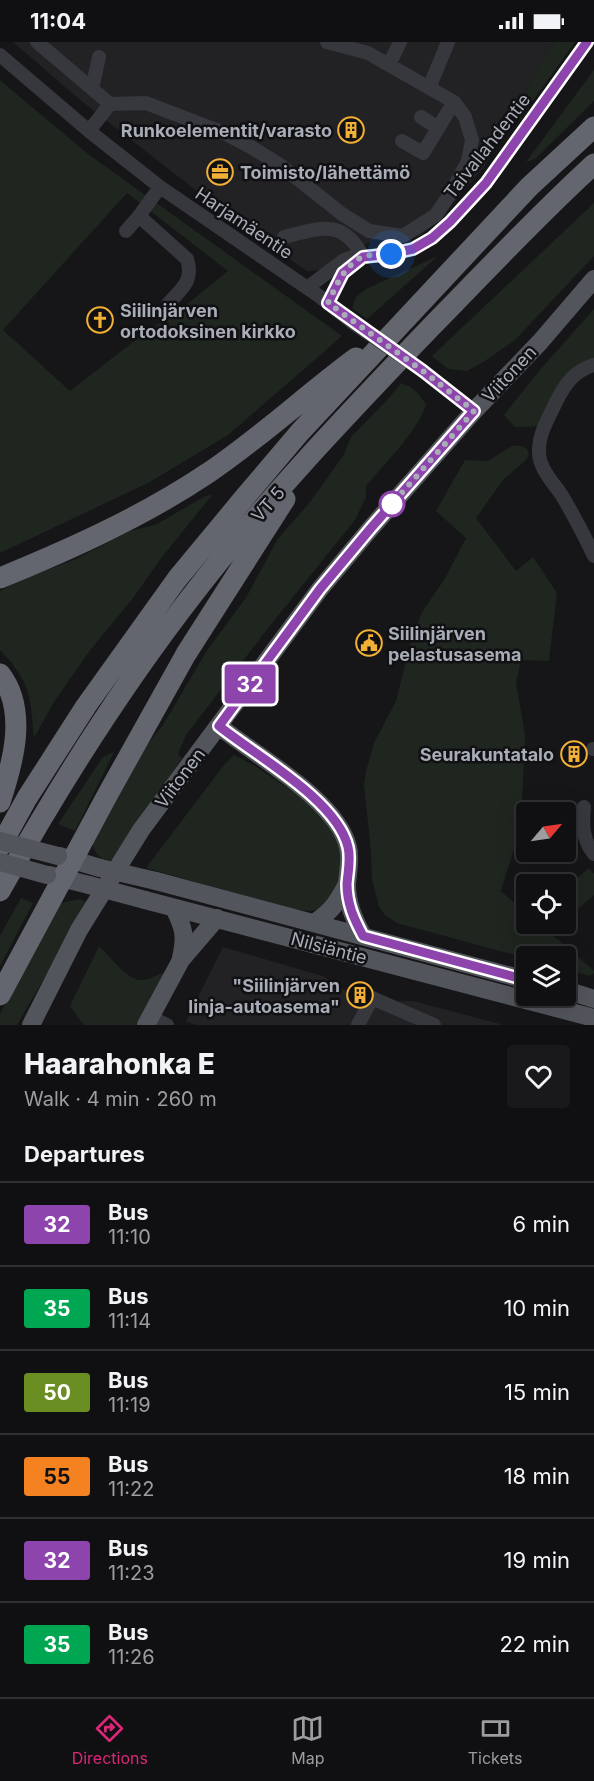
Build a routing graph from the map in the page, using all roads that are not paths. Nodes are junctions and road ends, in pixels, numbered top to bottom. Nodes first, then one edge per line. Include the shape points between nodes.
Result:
1 (37, 42) edge
2 (327, 42) edge
3 (400, 42) edge
4 (448, 42) edge
5 (587, 42) edge
6 (370, 48) edge
7 (0, 55) edge
8 (99, 57) dead end
9 (389, 65) junction
10 (429, 88) junction
11 (92, 89) junction
12 (454, 102) junction
13 (110, 104) junction
14 (421, 117) dead end
15 (594, 127) edge
16 (438, 128) junction
17 (89, 131) junction
18 (402, 141) dead end
19 (594, 164) edge
20 (160, 187) junction
21 (139, 216) junction
22 (126, 231) dead end
23 (284, 237) dead end
24 (363, 257) junction
25 (594, 279) edge
26 (307, 288) junction
27 (328, 303) junction
28 (168, 304) dead end
29 (398, 327) junction
30 (594, 365) edge
31 (474, 411) junction
32 (325, 437) junction
33 (594, 556) edge
34 (0, 578) edge
35 (0, 674) edge
36 (219, 726) junction
37 (0, 802) edge
38 (584, 807) dead end
39 (0, 842) edge
40 (0, 847) edge
41 (594, 854) edge
42 (0, 862) edge
43 (60, 867) junction
44 (347, 883) junction
45 (0, 891) edge
46 (174, 908) junction
47 (217, 918) junction
48 (314, 923) junction
49 (363, 936) junction
50 (181, 960) junction
51 (516, 977) edge
52 (0, 995) edge
53 (576, 1000) edge
54 (587, 1012) edge
55 (148, 1021) edge
56 (426, 1023) edge
57 (31, 1025) edge
58 (167, 1025) edge
59 (358, 1025) edge

1 - 11 street
2 - 6 street
3 - 9 street
4 - 10 street
5 - 24 street, Taivallahdentie via 486,183 450,222 413,249
6 - 9 street
7 - 17 street, Harjamäentie
8 - 11 street
9 - 10 street
10 - 12 street
11 - 13 street
12 - 13 street via 465,117 472,140 468,161 436,215 403,236 369,231 322,200 280,165 224,133 146,103
12 - 16 street
13 - 17 street
14 - 16 street
15 - 29 highway, VT 5 via 529,187
16 - 18 street via 423,153
17 - 20 street, Harjamäentie
19 - 32 highway, VT 5 via 548,206
20 - 21 street
20 - 26 street, Harjamäentie
21 - 22 street
21 - 28 street via 187,259 187,284
23 - 24 street via 320,228 334,229 356,243
24 - 26 street, Taivallahdentie via 344,260
24 - 27 street via 343,273
25 - 31 main road, Viitonen
26 - 27 street, Harjamäentie
27 - 31 street, Harjamäentie, bridge
29 - 34 highway via 208,473 85,541
29 - 40 highway, VT 5 via 300,432 177,579 86,706
30 - 33 street via 570,378 545,426 538,452 543,469
31 - 36 main road, Viitonen via 320,589
32 - 43 highway via 186,654 109,792
32 - 45 highway, VT 5 via 193,594 102,721 45,810
35 - 37 highway via 8,684 16,725
36 - 44 main road via 299,785 334,817 349,848
36 - 57 main road, Viitonen via 141,830 79,930
38 - 41 street via 586,845
39 - 43 main road, bridge
42 - 43 main road, bridge
43 - 46 main road, Nilsiäntie, bridge via 89,885
43 - 48 main road, Nilsiäntie, bridge via 100,868
43 - 52 highway
44 - 48 main road via 338,903
44 - 49 main road via 350,910
46 - 47 main road, Nilsiäntie
46 - 50 main road via 184,933
47 - 50 main road
47 - 54 main road, Nilsiäntie
48 - 49 main road, Nilsiäntie
49 - 51 main road, Nilsiäntie
50 - 55 main road
53 - 54 main road, Nilsiäntie
55 - 58 street
56 - 59 street via 372,998

